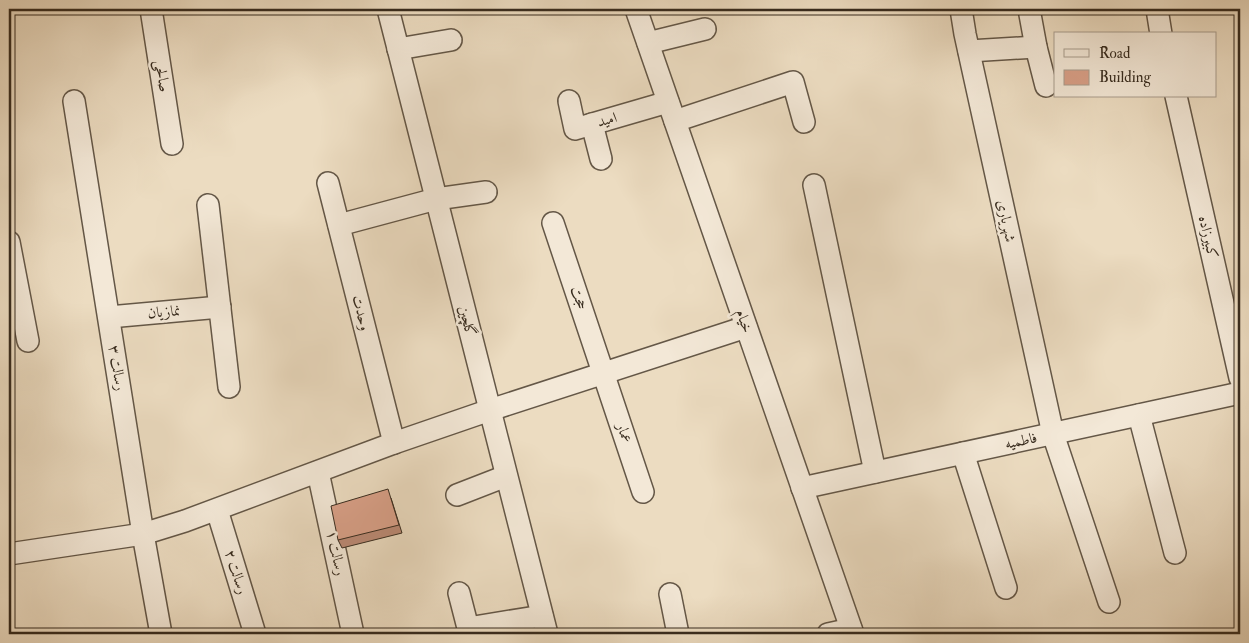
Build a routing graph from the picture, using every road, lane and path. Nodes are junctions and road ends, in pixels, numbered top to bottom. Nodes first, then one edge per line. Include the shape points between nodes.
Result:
1 (151, 9) edge
2 (388, 9) edge
3 (636, 9) edge
4 (961, 9) edge
5 (1029, 9) edge
6 (1157, 9) edge
7 (705, 29) dead end
8 (1161, 32) edge
9 (452, 40) dead end
10 (648, 43) junction
11 (1036, 46) junction
12 (398, 49) junction
13 (969, 51) junction
14 (1046, 86) dead end
15 (1176, 98) edge
16 (74, 101) dead end
17 (569, 101) dead end
18 (671, 112) junction
19 (804, 122) dead end
20 (592, 124) junction
21 (172, 144) dead end
22 (601, 159) dead end
23 (328, 183) dead end
24 (814, 184) dead end
25 (486, 192) dead end
26 (436, 199) junction
27 (208, 205) dead end
28 (553, 223) dead end
29 (339, 225) junction
30 (9, 242) edge
31 (220, 307) junction
32 (109, 317) junction
33 (746, 327) junction
34 (28, 341) dead end
35 (604, 373) junction
36 (1240, 378) edge
37 (229, 387) dead end
38 (1240, 393) edge
39 (490, 410) junction
40 (1139, 415) junction
41 (1053, 434) junction
42 (394, 443) junction
43 (963, 453) junction
44 (318, 472) junction
45 (875, 472) junction
46 (506, 476) junction
47 (802, 488) junction
48 (643, 492) dead end
49 (457, 495) dead end
50 (217, 510) junction
51 (143, 534) junction
52 (1174, 553) dead end
53 (9, 554) edge
54 (1006, 588) dead end
55 (459, 594) dead end
56 (670, 594) dead end
57 (1110, 602) dead end
58 (544, 625) edge
59 (852, 632) edge
60 (161, 634) edge
61 (255, 634) edge
62 (353, 634) edge
63 (678, 634) edge
64 (828, 634) edge

1 - 21 street, صالحی
2 - 12 street, گلچین
3 - 10 street, خیام
4 - 13 street, شهریاری
5 - 11 street
6 - 8 street
7 - 10 street
9 - 12 street
10 - 18 street, خیام
11 - 13 street
11 - 14 street
12 - 26 street, گلچین
13 - 41 street, شهریاری
15 - 36 street, کبیرزاده
16 - 32 street, رسالت ۳
17 - 20 street, امید via 575,129
18 - 19 street, امید via 793,82
18 - 20 street, امید
18 - 33 street, خیام
20 - 22 street
23 - 29 street, وحدت
24 - 45 street
25 - 26 street
26 - 29 street
26 - 39 street, گلچین
27 - 31 street
28 - 35 street, حجت
29 - 42 street, وحدت
30 - 34 street
31 - 32 street, نمازیان
31 - 37 street
32 - 51 street, رسالت ۳
33 - 35 street
33 - 47 street, خیام
35 - 39 street
35 - 48 street, عمار
38 - 40 street, فاطمیه
39 - 42 street
39 - 46 street, گلچین
40 - 41 street, فاطمیه
40 - 52 street
41 - 43 street, فاطمیه
41 - 57 street, شهریاری
42 - 44 street
43 - 45 street, فاطمیه
43 - 54 street
44 - 50 street
44 - 62 street, رسالت ۱
45 - 47 street, فاطمیه
46 - 49 street
46 - 58 street, گلچین
47 - 59 street, خیام
50 - 51 street
50 - 61 street, رسالت ۲
51 - 53 street
51 - 60 street, رسالت ۳
55 - 58 street via 468,628
56 - 63 street
59 - 64 street

